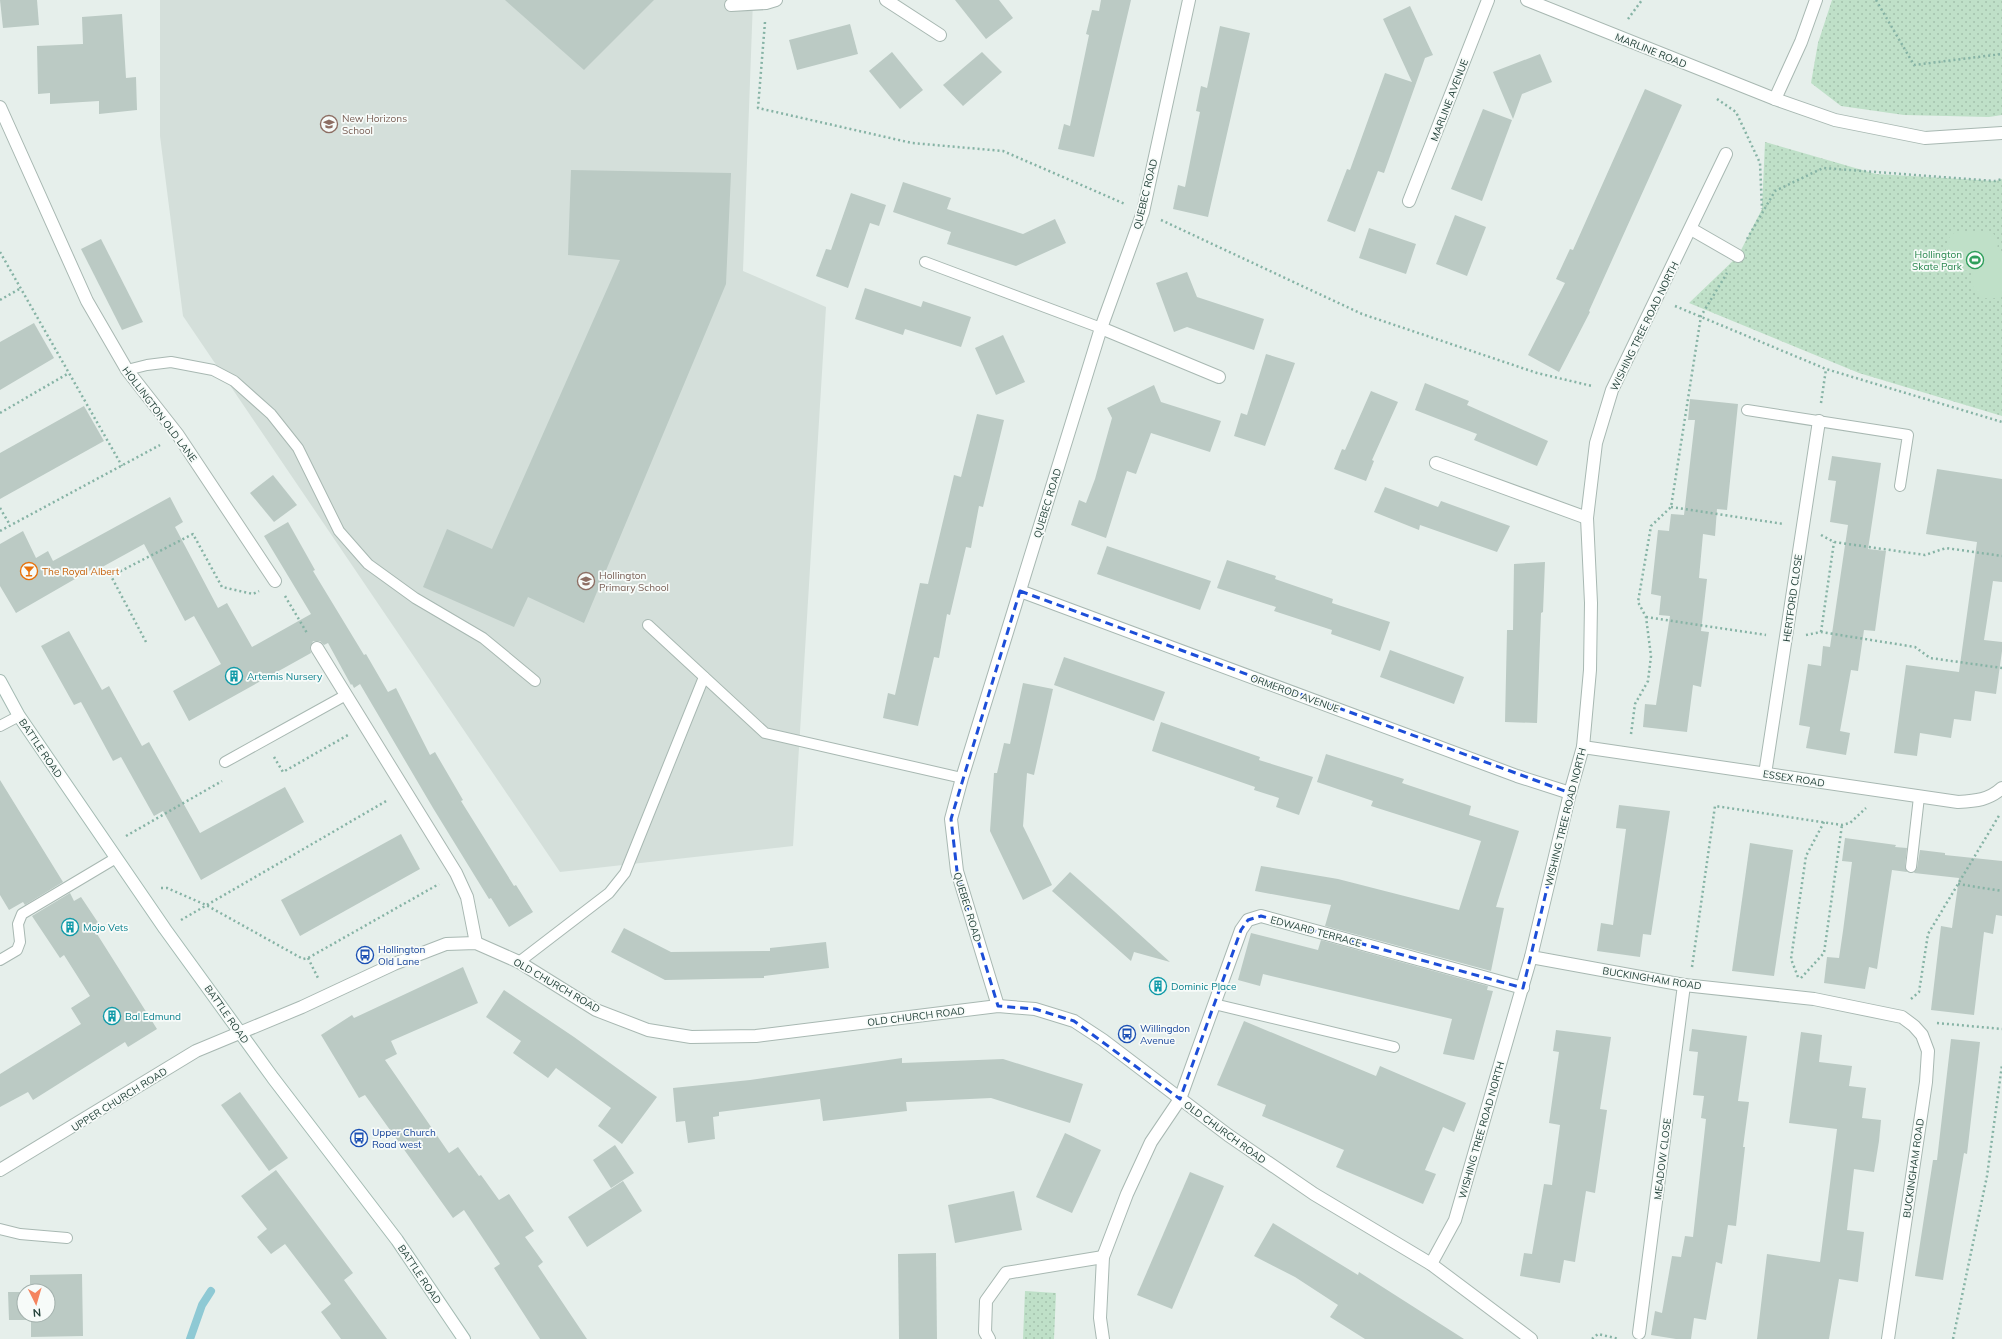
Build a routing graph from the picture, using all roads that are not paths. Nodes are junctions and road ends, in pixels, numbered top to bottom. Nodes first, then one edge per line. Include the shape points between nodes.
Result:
1 (776, 0) edge
2 (886, 0) edge
3 (1189, 0) edge
4 (1488, 0) edge
5 (1527, 0) edge
6 (1816, 0) edge
7 (731, 5) dead end
8 (940, 35) dead end
9 (1775, 99) junction
10 (0, 107) edge
11 (2002, 133) edge
12 (1726, 154) dead end
13 (1410, 201) dead end
14 (1691, 229) junction
15 (1738, 256) road end
16 (925, 262) dead end
17 (1101, 328) junction
18 (127, 370) junction
19 (1219, 377) dead end
20 (1747, 410) dead end
21 (1819, 421) junction
22 (1436, 463) dead end
23 (1900, 486) dead end
24 (1587, 518) junction
25 (275, 581) road end
26 (1020, 590) junction
27 (648, 625) dead end
28 (317, 648) road end
29 (704, 677) junction
30 (0, 681) edge
31 (535, 681) dead end
32 (346, 694) junction
33 (19, 716) junction
34 (0, 726) edge
35 (1583, 747) junction
36 (225, 762) dead end
37 (1766, 774) junction
38 (962, 778) junction
39 (2002, 788) edge
40 (1570, 793) junction
41 (1919, 797) junction
42 (116, 858) junction
43 (1911, 867) dead end
44 (476, 943) junction
45 (1531, 957) junction
46 (0, 960) edge
47 (520, 962) junction
48 (1687, 985) junction
49 (1523, 988) junction
50 (1214, 1004) junction
51 (998, 1006) junction
52 (240, 1033) junction
53 (1394, 1047) dead end
54 (1180, 1099) junction
55 (0, 1170) edge
56 (0, 1229) edge
57 (67, 1238) dead end
58 (1103, 1258) junction
59 (1432, 1264) junction
60 (1639, 1333) dead end
61 (464, 1339) edge
62 (989, 1339) edge
63 (1103, 1339) edge
64 (1531, 1339) edge
65 (1888, 1339) edge

1 - 7 street
2 - 8 street
3 - 17 street, QUEBEC ROAD via 1143,212
4 - 13 street, MARLINE AVENUE
5 - 9 street, MARLINE ROAD
6 - 9 street via 1801,42
9 - 11 street, MARLINE ROAD via 1835,120 1925,138
10 - 18 street, HOLLINGTON OLD LANE via 87,301
12 - 14 street, WISHING TREE ROAD NORTH
14 - 15 street
14 - 24 street, WISHING TREE ROAD NORTH via 1612,390 1596,443
16 - 17 lane
17 - 19 street
17 - 26 street, QUEBEC ROAD
18 - 25 street, HOLLINGTON OLD LANE via 178,435
18 - 31 lane via 147,364 171,362 213,370 234,381 271,414 298,448 339,531 368,564 415,598 484,638
20 - 21 lane
21 - 23 lane via 1908,435
21 - 37 street, HERTFORD CLOSE
22 - 24 street
24 - 35 street, WISHING TREE ROAD NORTH via 1591,603 1590,670
26 - 38 street, QUEBEC ROAD
26 - 40 street, ORMEROD AVENUE via 1509,774
27 - 29 lane
28 - 32 street
29 - 38 lane via 765,733
29 - 47 lane via 625,873 608,893
30 - 33 street, BATTLE ROAD
32 - 36 lane
32 - 44 street via 456,874 467,897
33 - 34 lane
33 - 42 street, BATTLE ROAD
35 - 37 street, ESSEX ROAD
35 - 40 street, WISHING TREE ROAD NORTH
37 - 41 street, ESSEX ROAD
38 - 51 street, QUEBEC ROAD via 951,820 957,871
39 - 41 street, ESSEX ROAD via 1995,795 1980,801 1958,802
40 - 45 street, WISHING TREE ROAD NORTH
41 - 43 lane
42 - 46 lane via 22,914 18,924 20,942 17,950
42 - 52 street, BATTLE ROAD
44 - 47 street, OLD CHURCH ROAD
44 - 52 street, OLD CHURCH ROAD via 446,944 438,947
45 - 48 street, BUCKINGHAM ROAD
45 - 49 street, WISHING TREE ROAD NORTH
47 - 51 street, OLD CHURCH ROAD via 596,1010 648,1030 691,1037 756,1036
48 - 60 street, MEADOW CLOSE
48 - 65 street, BUCKINGHAM ROAD via 1814,1000 1902,1017 1922,1035 1928,1051 1926,1082
49 - 50 street, EDWARD TERRACE via 1261,916 1248,920 1241,930
49 - 59 street, WISHING TREE ROAD NORTH via 1455,1220
50 - 53 lane
50 - 54 street, EDWARD TERRACE
51 - 54 street, OLD CHURCH ROAD via 1035,1009 1074,1022 1103,1040
52 - 55 street, UPPER CHURCH ROAD via 196,1050
52 - 61 street, BATTLE ROAD via 397,1240
54 - 58 street via 1151,1142 1127,1194
54 - 59 street, OLD CHURCH ROAD via 1314,1194
56 - 57 lane via 20,1234
58 - 62 street via 1006,1273 986,1301 985,1332
58 - 63 street via 1100,1318
59 - 64 street, OLD CHURCH ROAD

